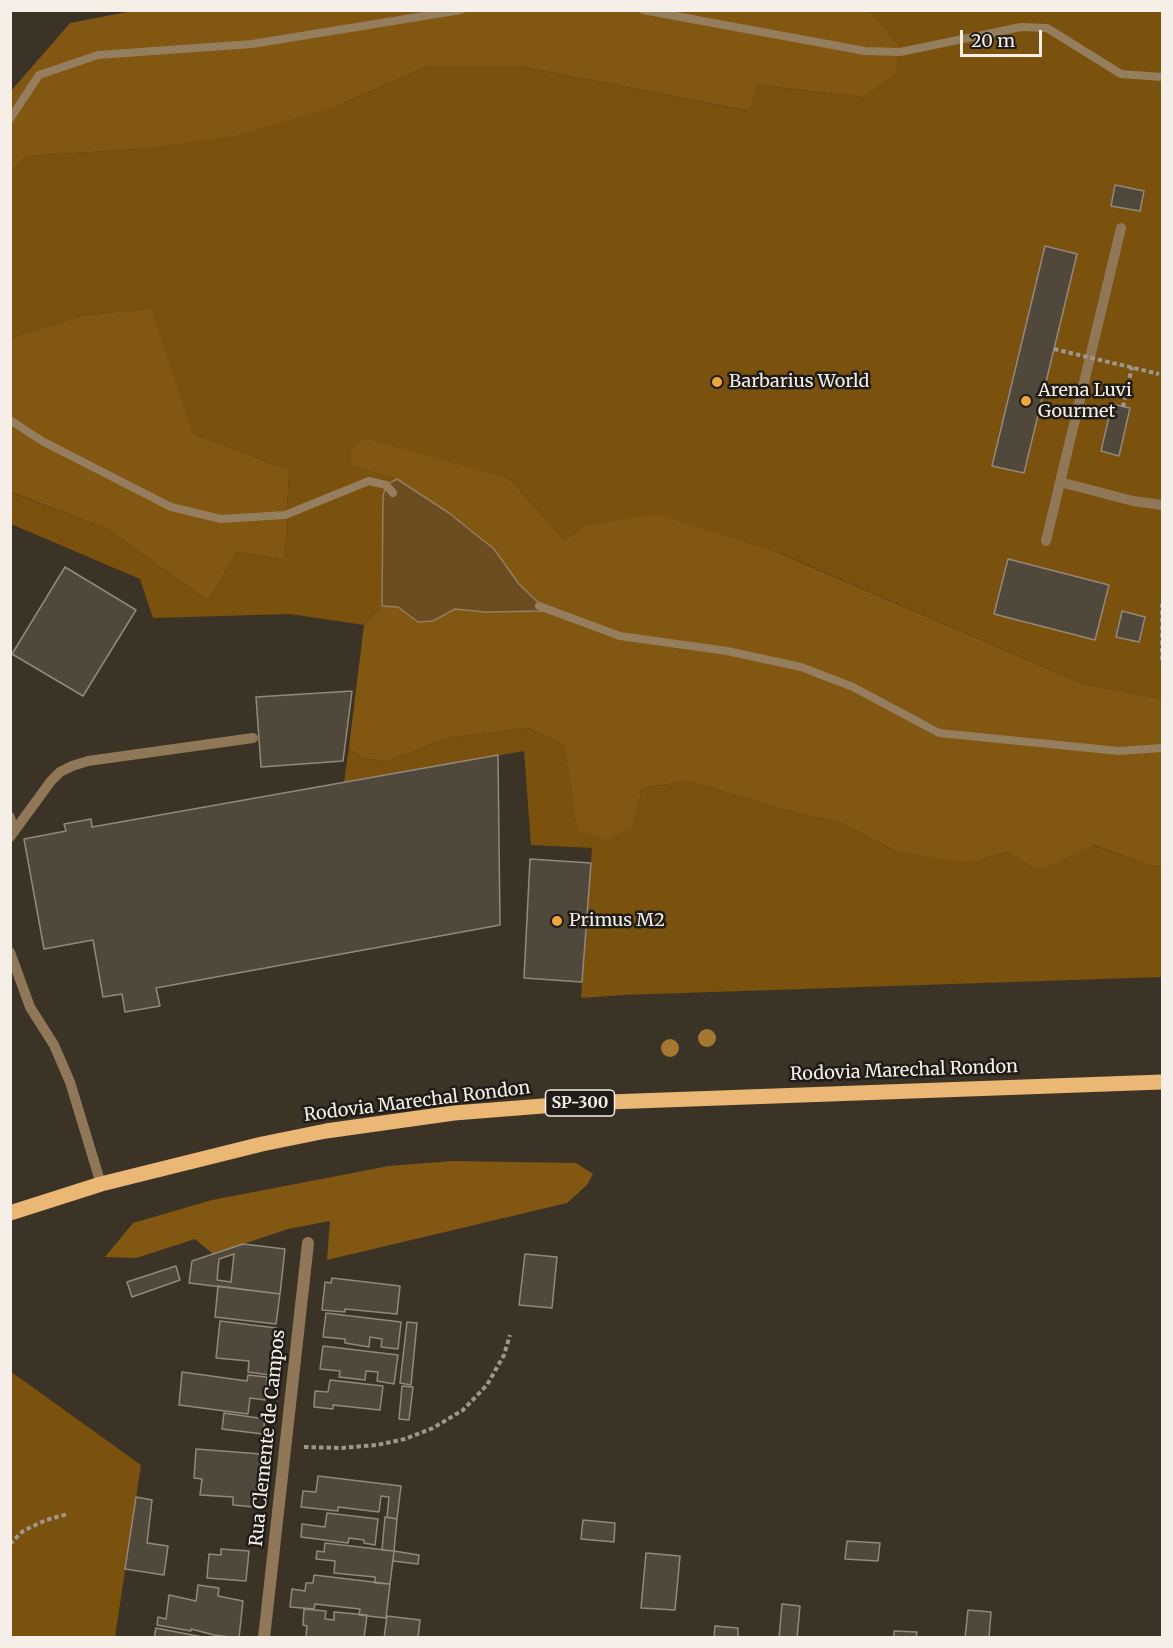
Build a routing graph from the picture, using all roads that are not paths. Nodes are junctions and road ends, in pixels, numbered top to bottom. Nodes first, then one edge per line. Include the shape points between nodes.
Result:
1 (1121, 228) dead end
2 (1060, 482) junction
3 (1162, 506) edge
4 (1046, 541) dead end
5 (253, 738) dead end
6 (10, 817) edge
7 (12, 834) edge
8 (10, 952) edge
9 (1162, 1082) edge
10 (101, 1184) junction
11 (10, 1213) edge
12 (308, 1243) dead end
13 (264, 1638) edge

1 - 2 lane
2 - 3 lane
2 - 4 lane
5 - 7 lane via 72,766 51,781
6 - 7 lane
8 - 10 lane via 30,1007 54,1045 70,1082
9 - 10 main road, Rodovia Marechal Rondon / SP-300 via 509,1108 326,1131
10 - 11 main road, Rodovia Marechal Rondon / SP-300
12 - 13 street, Rua Clemente de Campos

